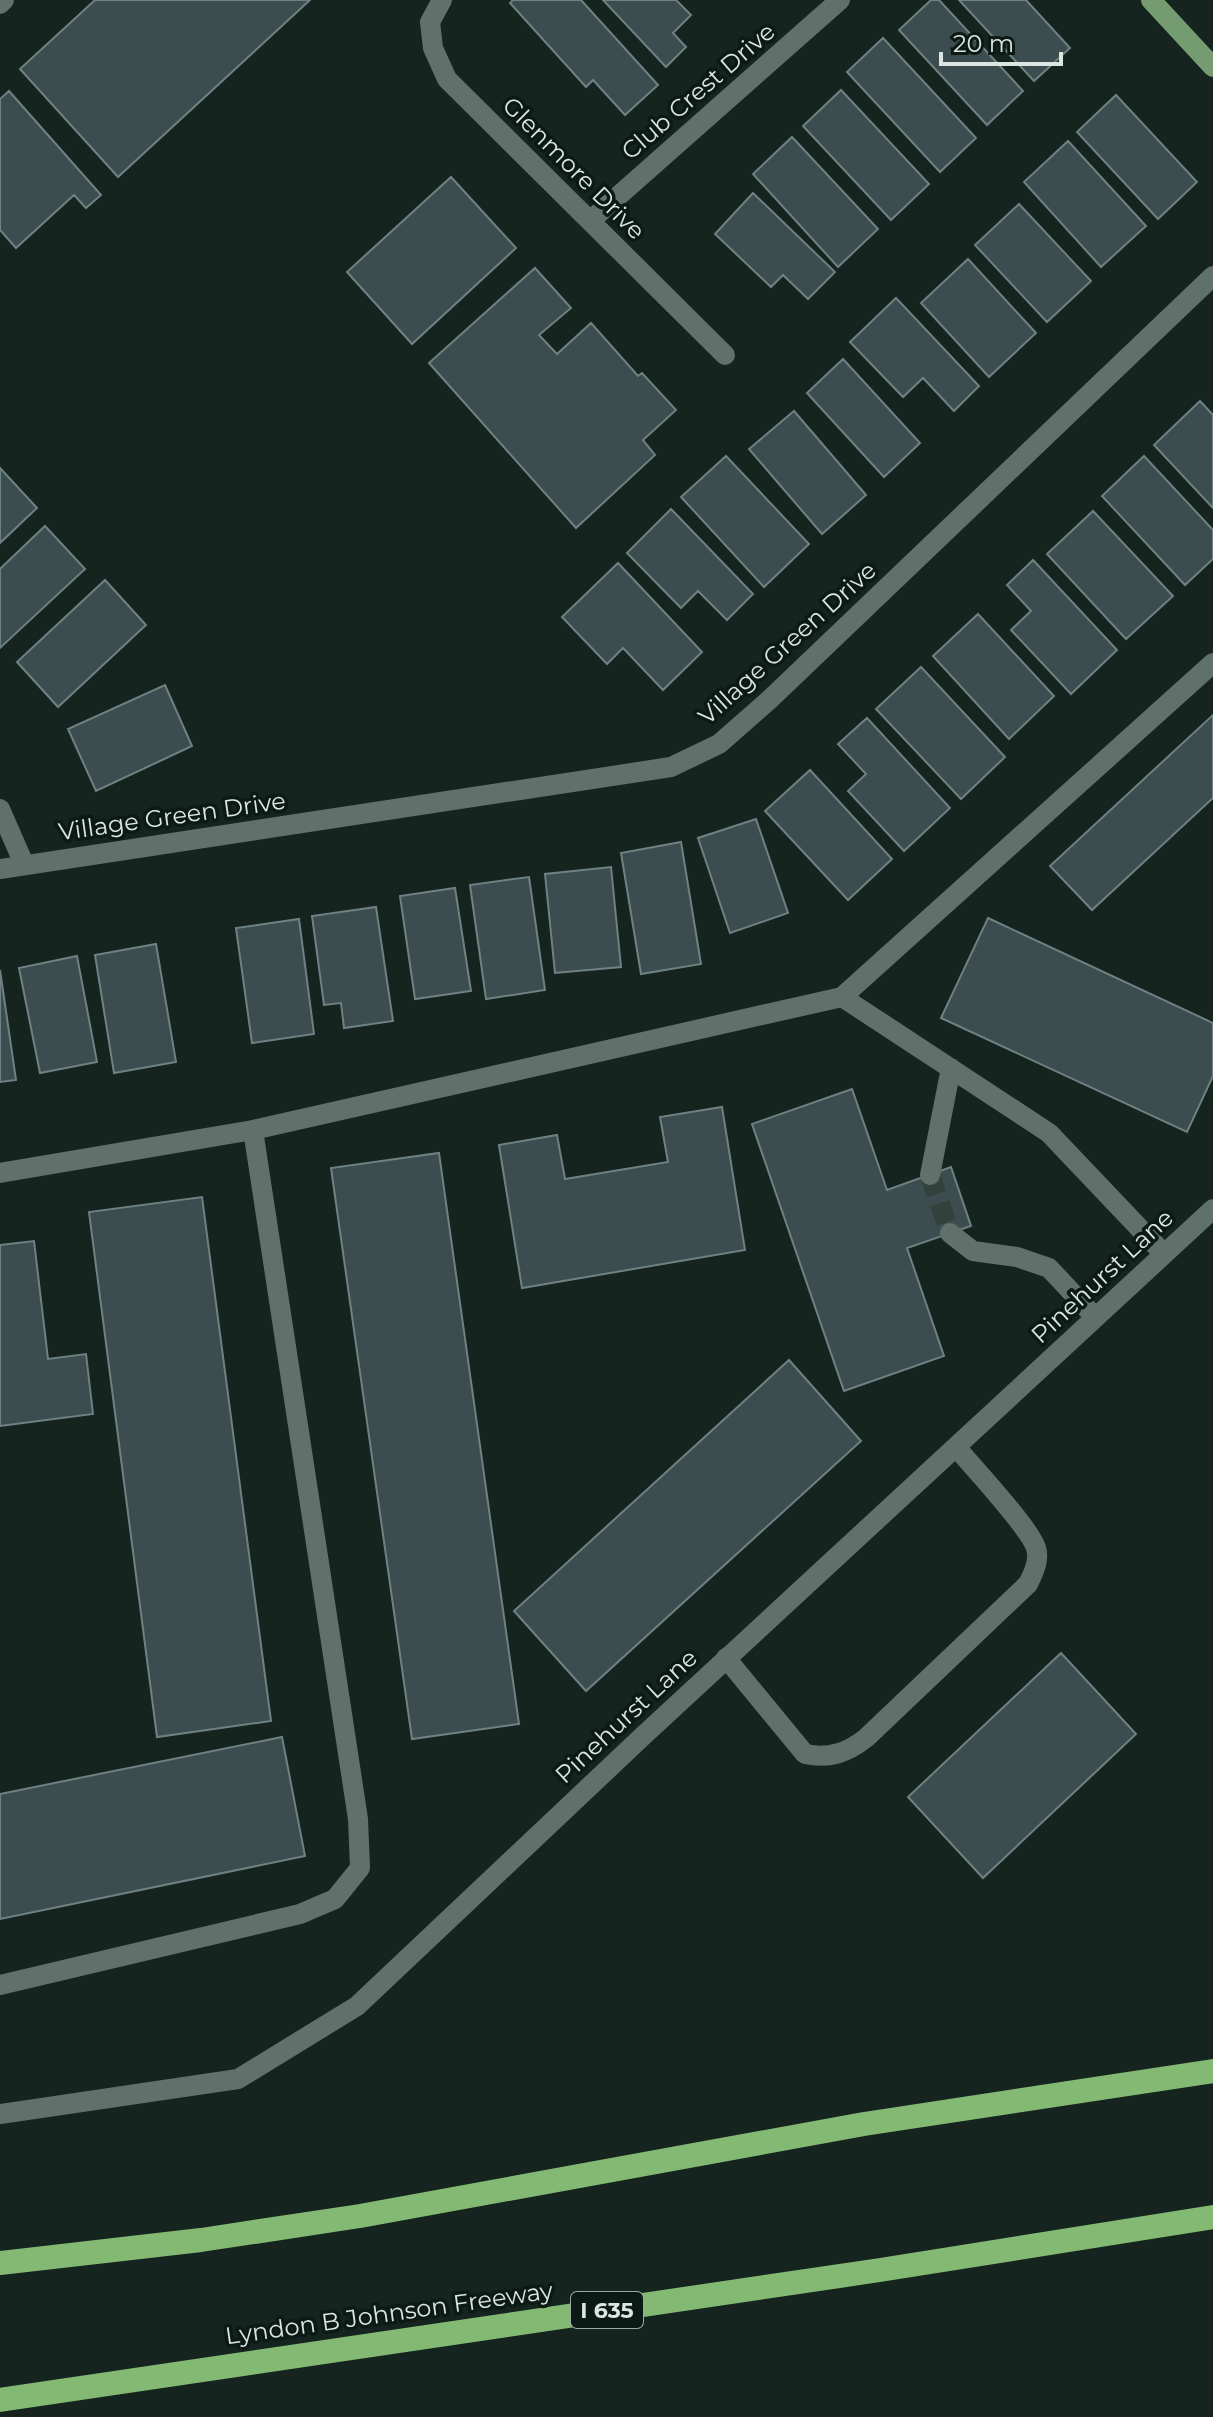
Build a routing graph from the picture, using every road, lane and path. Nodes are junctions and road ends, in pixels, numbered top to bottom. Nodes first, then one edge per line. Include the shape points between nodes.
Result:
1 (442, 0) edge
2 (840, 0) edge
3 (1151, 0) edge
4 (1213, 67) edge
5 (590, 221) junction
6 (1213, 276) edge
7 (725, 355) dead end
8 (1213, 663) edge
9 (0, 809) edge
10 (24, 864) junction
11 (0, 869) edge
12 (842, 997) junction
13 (951, 1068) junction
14 (253, 1130) junction
15 (0, 1173) edge
16 (930, 1175) tunnel mouth
17 (1213, 1209) edge
18 (950, 1233) tunnel mouth
19 (1164, 1254) junction
20 (1095, 1317) junction
21 (956, 1447) junction
22 (726, 1658) junction
23 (0, 1985) edge
24 (1213, 2071) edge
25 (0, 2114) edge
26 (1213, 2217) edge
27 (0, 2263) edge
28 (0, 2400) edge

1 - 5 street, Glenmore Drive via 430,22 433,48 447,79
2 - 5 street, Club Crest Drive
3 - 4 main road
5 - 7 street, Glenmore Drive
6 - 10 street, Village Green Drive via 719,744 671,767
8 - 12 street
9 - 10 street
10 - 11 street, Village Green Drive
12 - 13 street
12 - 14 street
13 - 16 street
13 - 19 street via 1049,1133
14 - 15 street
14 - 23 street via 358,1819 360,1868 335,1899 300,1914
17 - 19 street, Pinehurst Lane
18 - 20 street via 973,1251 1049,1268
19 - 20 street, Pinehurst Lane
20 - 21 street, Pinehurst Lane
21 - 22 street, Pinehurst Lane
21 - 22 street via 1037,1548 1036,1567 1028,1584 866,1738 838,1754 805,1754
22 - 25 street, Pinehurst Lane via 357,2006 238,2079
24 - 27 highway via 864,2124 360,2216
26 - 28 highway, Lyndon B Johnson Freeway / I 635

